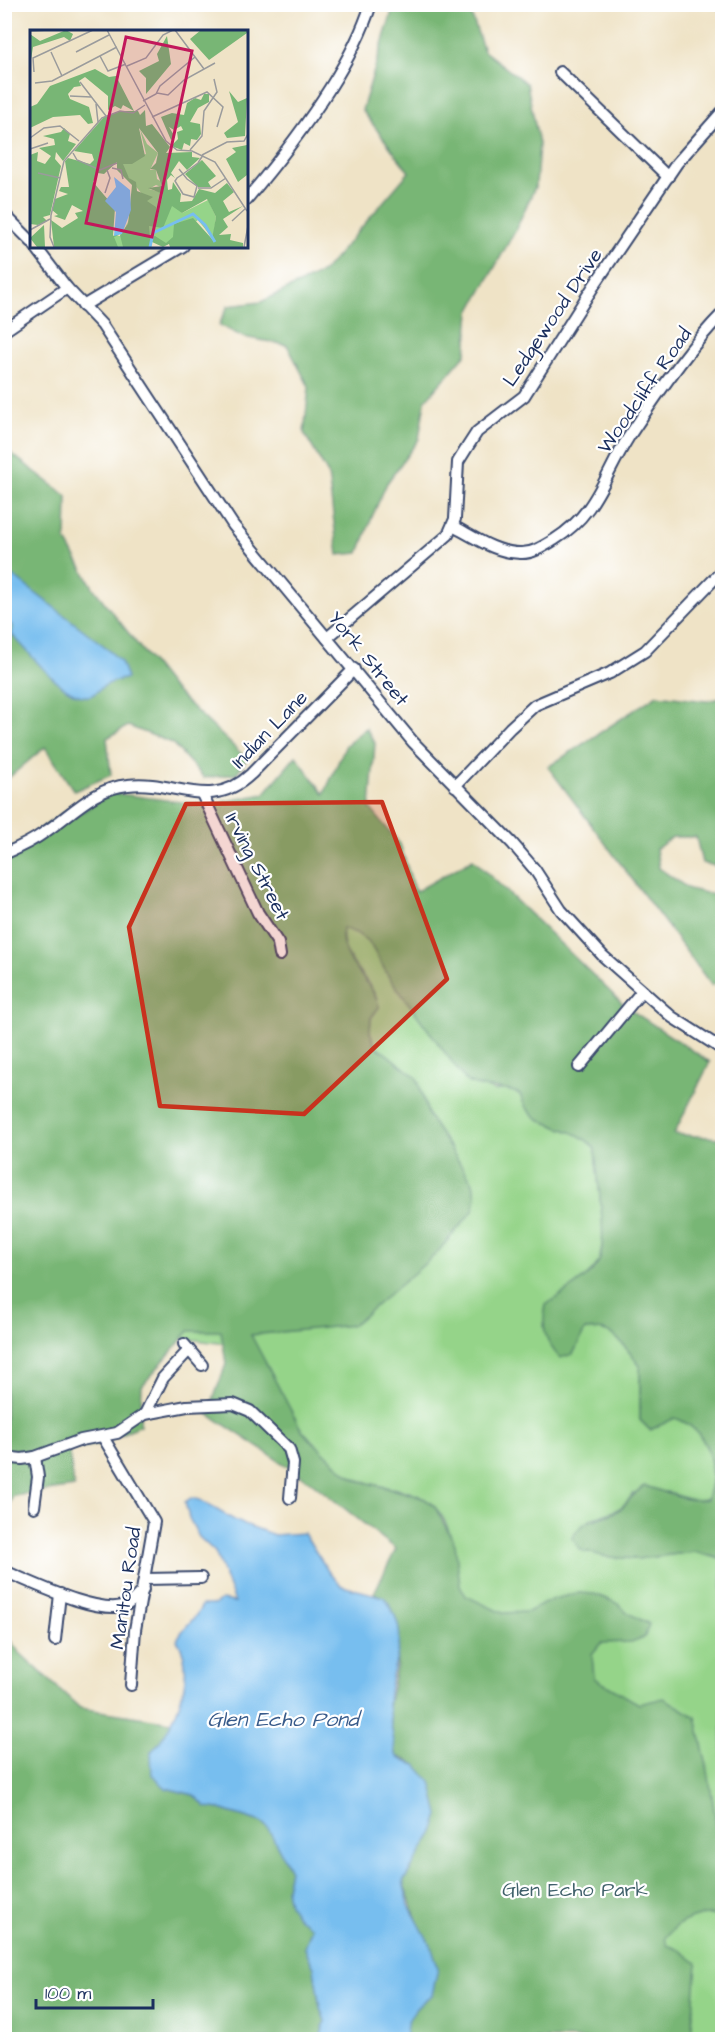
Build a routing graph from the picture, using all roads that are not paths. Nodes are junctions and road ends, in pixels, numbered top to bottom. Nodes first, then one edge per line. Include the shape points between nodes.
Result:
1 (371, 4) edge
2 (560, 72) dead end
3 (723, 112) edge
4 (668, 177) junction
5 (248, 197) edge
6 (4, 214) edge
7 (30, 240) edge
8 (37, 248) edge
9 (180, 248) edge
10 (67, 288) junction
11 (83, 306) junction
12 (723, 314) edge
13 (4, 331) edge
14 (453, 526) junction
15 (723, 571) edge
16 (327, 638) junction
17 (354, 669) junction
18 (455, 786) junction
19 (202, 794) junction
20 (4, 854) edge
21 (280, 955) dead end
22 (642, 991) junction
23 (723, 1049) edge
24 (579, 1067) dead end
25 (202, 1365) dead end
26 (145, 1414) junction
27 (103, 1437) junction
28 (4, 1457) edge
29 (35, 1457) junction
30 (290, 1498) dead end
31 (34, 1507) dead end
32 (4, 1571) edge
33 (201, 1578) dead end
34 (144, 1584) junction
35 (60, 1594) junction
36 (55, 1640) dead end
37 (131, 1686) dead end

1 - 5 street via 365,23 322,98
2 - 4 street
3 - 4 street, Ledgewood Drive
4 - 14 street, Ledgewood Drive via 524,396 477,432 458,462
6 - 7 street
8 - 10 street, York Street
9 - 11 street
10 - 11 street, York Street
10 - 13 street
11 - 16 street, York Street via 122,354 233,525
12 - 14 street, Woodcliff Road via 701,337 628,438 592,506 562,534 540,549 522,554 495,549
14 - 16 street via 431,552
15 - 18 street via 645,651 610,673 536,705
16 - 17 street, York Street
17 - 18 street, York Street via 413,742
17 - 19 street, Indian Lane via 242,783
18 - 22 street, York Street via 513,843 576,927
19 - 20 street, Indian Lane via 141,784 119,786 89,798 45,833
19 - 21 street, Irving Street via 258,913 278,943
22 - 23 street, York Street via 686,1028
22 - 24 street
25 - 26 street via 186,1347 163,1378
26 - 27 street via 117,1433
26 - 30 street via 220,1403 245,1408 289,1449 293,1463
27 - 29 street via 81,1440
27 - 34 street, Manitou Road via 154,1522
28 - 29 street
29 - 31 street via 38,1476
32 - 35 street
33 - 34 street
34 - 35 street via 129,1604 118,1607 74,1601
34 - 37 street, Manitou Road via 135,1630
35 - 36 street

